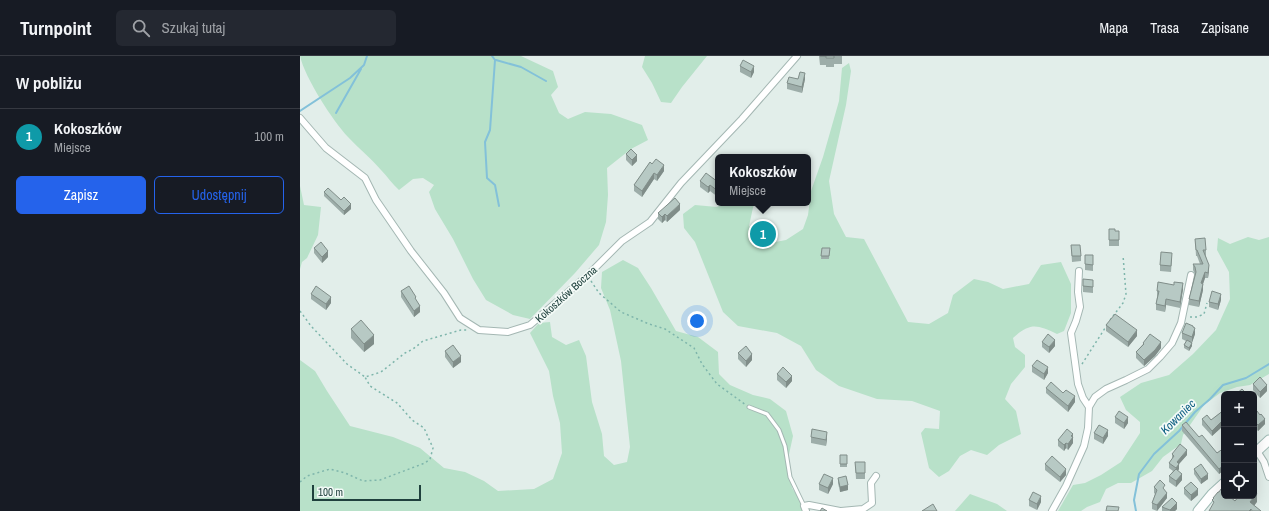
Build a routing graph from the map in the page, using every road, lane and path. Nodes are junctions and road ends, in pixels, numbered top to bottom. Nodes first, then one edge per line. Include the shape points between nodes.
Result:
1 (797, 56) edge
2 (300, 118) edge
3 (1124, 255) dead end
4 (1079, 271) dead end
5 (588, 275) junction
6 (1191, 275) dead end
7 (1207, 303) dead end
8 (300, 310) edge
9 (1183, 315) junction
10 (479, 330) junction
11 (1076, 374) junction
12 (365, 377) junction
13 (749, 407) joint
14 (1089, 407) junction
15 (1269, 440) edge
16 (1257, 450) edge
17 (1257, 454) edge
18 (876, 476) dead end
19 (1269, 477) edge
20 (300, 482) edge
21 (1221, 486) edge
22 (805, 509) edge
23 (841, 511) edge
24 (1052, 511) edge
25 (1198, 511) edge

1 - 5 street, Kokoszków Boczna via 681,183 650,222 622,240
2 - 10 street, Kokoszków Boczna via 326,148 365,178 376,200 460,318
3 - 11 path via 1126,294 1123,303
4 - 11 street via 1080,307 1071,333
5 - 10 street, Kokoszków Boczna via 530,325 508,332
5 - 13 path via 599,294 621,312 665,329 694,348 717,384
6 - 9 street
7 - 9 path via 1204,314 1197,317
8 - 12 path via 311,326 347,364
9 - 14 street via 1172,342 1148,369 1106,389 1095,397
10 - 12 path via 461,330 423,341 381,372
11 - 14 street via 1083,398
12 - 20 path via 370,386 397,403 412,420 424,428 433,448 430,459 380,480 364,481 330,469 307,476
13 - 22 lane via 767,414 779,430 785,446 790,477
14 - 24 street via 1084,446
15 - 16 street
17 - 19 street via 1264,462
18 - 23 street via 871,483 872,503 863,509
21 - 25 street
22 - 23 street via 809,505

